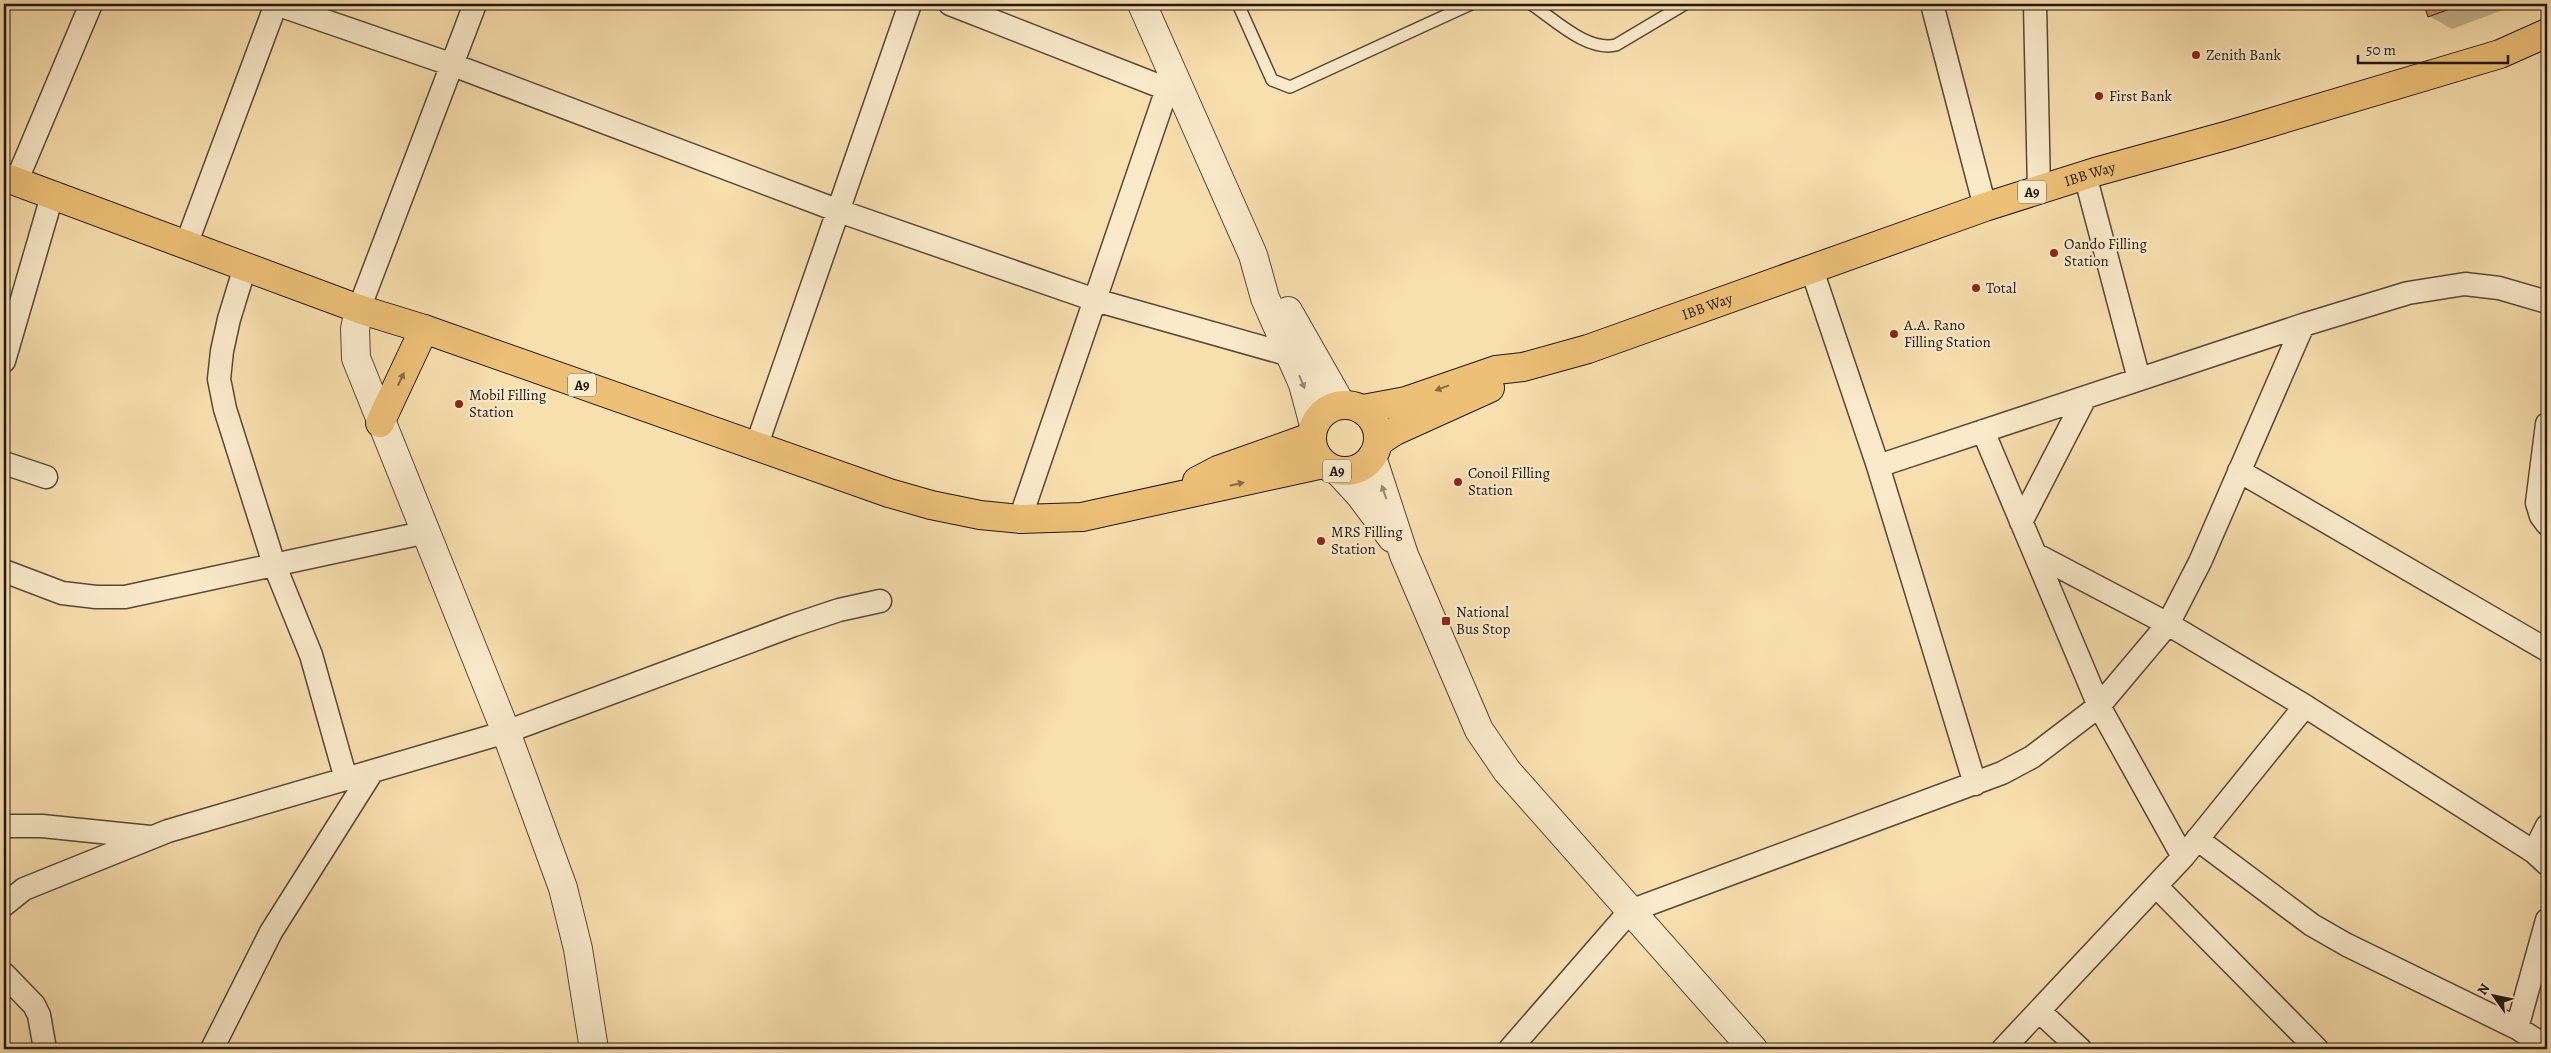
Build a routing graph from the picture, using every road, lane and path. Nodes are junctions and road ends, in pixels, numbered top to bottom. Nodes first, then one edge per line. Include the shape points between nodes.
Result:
1 (90, 4) edge
2 (276, 4) edge
3 (475, 4) edge
4 (910, 4) edge
5 (950, 4) edge
6 (1142, 4) edge
7 (1238, 4) edge
8 (1471, 4) edge
9 (1531, 4) edge
10 (1685, 4) edge
11 (1932, 4) edge
12 (2035, 4) edge
13 (2547, 33) edge
14 (453, 65) junction
15 (1168, 78) junction
16 (2085, 175) junction
17 (10, 180) edge
18 (2039, 190) junction
19 (52, 196) junction
20 (1985, 207) junction
21 (839, 211) junction
22 (186, 245) junction
23 (1253, 255) junction
24 (245, 267) junction
25 (1812, 270) junction
26 (1095, 300) junction
27 (2547, 302) edge
28 (359, 309) junction
29 (2303, 325) junction
30 (424, 329) junction
31 (1290, 355) junction
32 (4, 361) edge
33 (1523, 368) junction
34 (2139, 380) junction
35 (2085, 398) junction
36 (1352, 407) junction
37 (380, 423) junction
38 (2547, 424) edge
39 (1312, 431) junction
40 (1982, 431) junction
41 (756, 447) junction
42 (1375, 449) junction
43 (4, 463) edge
44 (1878, 466) junction
45 (1331, 468) junction
46 (2239, 472) junction
47 (46, 477) dead end
48 (1172, 496) junction
49 (1020, 519) junction
50 (2021, 522) junction
51 (2547, 524) edge
52 (427, 532) junction
53 (2035, 554) junction
54 (1404, 555) junction
55 (274, 564) junction
56 (4, 571) edge
57 (880, 601) dead end
58 (2168, 624) junction
59 (2545, 643) edge
60 (2099, 706) junction
61 (2305, 706) junction
62 (506, 732) junction
63 (372, 772) junction
64 (346, 779) junction
65 (1975, 784) junction
66 (4, 826) edge
67 (2547, 826) edge
68 (153, 837) junction
69 (2197, 839) junction
70 (2183, 857) junction
71 (2540, 858) edge
72 (2156, 886) junction
73 (4, 906) edge
74 (1630, 911) junction
75 (2547, 920) edge
76 (4, 974) edge
77 (2039, 1011) junction
78 (2517, 1028) junction
79 (2547, 1047) edge
80 (46, 1049) edge
81 (212, 1049) edge
82 (594, 1049) edge
83 (1510, 1049) edge
84 (1754, 1049) edge
85 (2003, 1049) edge
86 (2080, 1049) edge
87 (2317, 1049) edge

1 - 17 street
2 - 14 street
2 - 22 street
3 - 14 street
4 - 21 street
5 - 15 street
6 - 15 street
7 - 8 lane via 1272,80 1290,87
9 - 10 lane via 1580,37 1606,47 1616,45
11 - 20 street
12 - 18 street
13 - 16 highway, IBB Way / A9 via 2490,56
14 - 21 street
14 - 28 street
15 - 23 street
15 - 26 street
16 - 18 highway, IBB Way / A9
16 - 34 street
17 - 19 highway, A9
18 - 20 highway, IBB Way / A9
19 - 22 highway, A9
19 - 32 street
20 - 25 highway, IBB Way / A9
21 - 26 street
21 - 41 street
22 - 24 highway, A9
23 - 31 street via 1264,298
23 - 36 street
24 - 28 highway, A9
24 - 55 street via 229,318 219,379 225,409
25 - 33 highway, IBB Way / A9
25 - 44 street
26 - 31 street
26 - 49 street
27 - 29 street via 2499,288 2465,284 2408,293
28 - 30 highway, A9
28 - 37 street via 354,329 356,358
29 - 34 street
29 - 46 street
37 -> 30 highway
30 - 41 highway, A9
31 -> 39 street via 1303,384
33 -> 36 highway, A9 via 1496,370 1406,401
33 - 42 highway, A9 via 1490,388 1395,431
34 - 35 street
35 - 40 street
35 - 50 street
36 - 39 highway, A9 via 1325,411
36 - 42 highway via 1372,418 1377,429
37 - 52 street
38 - 51 street via 2537,503
39 - 45 highway, A9 via 1312,447
39 - 48 highway, A9 via 1218,470
40 - 44 street
40 - 50 street
41 - 49 highway, A9 via 931,505
42 - 45 highway, A9 via 1363,466 1351,471
54 -> 42 street
43 - 47 street
44 - 65 street
48 -> 45 highway, A9
45 - 54 street via 1360,494
46 - 58 street via 2200,562
46 - 59 street
48 - 49 highway, A9 via 1082,517
50 - 53 street
52 - 55 street
52 - 62 street
53 - 58 street
53 - 60 street
54 - 74 street via 1479,730 1507,771
55 - 56 street via 125,597 62,593
55 - 64 street via 311,655
57 - 62 street via 794,625
58 - 60 street
58 - 61 street
60 - 65 street via 2032,757
60 - 70 street
61 - 69 street
61 - 71 street
62 - 63 street
62 - 82 street via 563,888 578,949
63 - 64 street
63 - 81 street via 271,932
64 - 68 street
65 - 74 street
66 - 68 street via 42,826
67 - 71 street
68 - 73 street via 24,889
69 - 70 street
69 - 78 street via 2312,925
70 - 72 street
72 - 77 street
72 - 87 street
74 - 83 street
74 - 84 street
75 - 78 street
76 - 80 street via 34,1005
77 - 85 street
77 - 86 street
78 - 79 street

